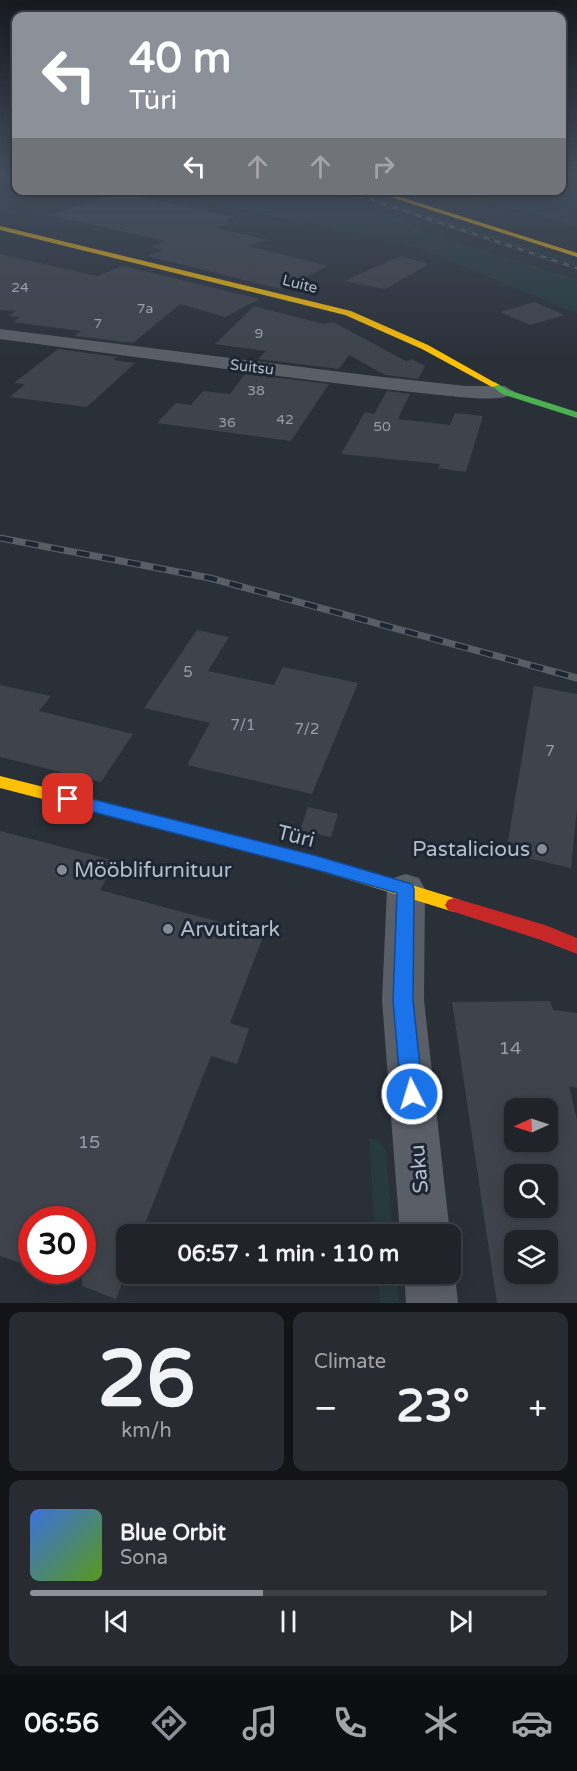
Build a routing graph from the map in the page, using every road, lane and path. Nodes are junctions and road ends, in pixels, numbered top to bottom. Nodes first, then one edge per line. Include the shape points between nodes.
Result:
1 (32, 236) edge
2 (516, 236) edge
3 (538, 236) edge
4 (577, 248) edge
5 (577, 255) edge
6 (0, 334) edge
7 (505, 392) junction
8 (577, 414) edge
9 (0, 782) edge
10 (406, 889) junction
11 (577, 946) edge
12 (424, 1224) edge
13 (430, 1284) edge
14 (432, 1303) edge

1 - 7 main road, Luite via 348,313 435,352
2 - 5 main road
3 - 4 main road
6 - 7 street, Suitsu via 385,384
7 - 8 main road, Luite
9 - 10 main road, Türi
10 - 11 main road, Türi
10 - 12 street, Saku via 403,1000
13 - 14 street

